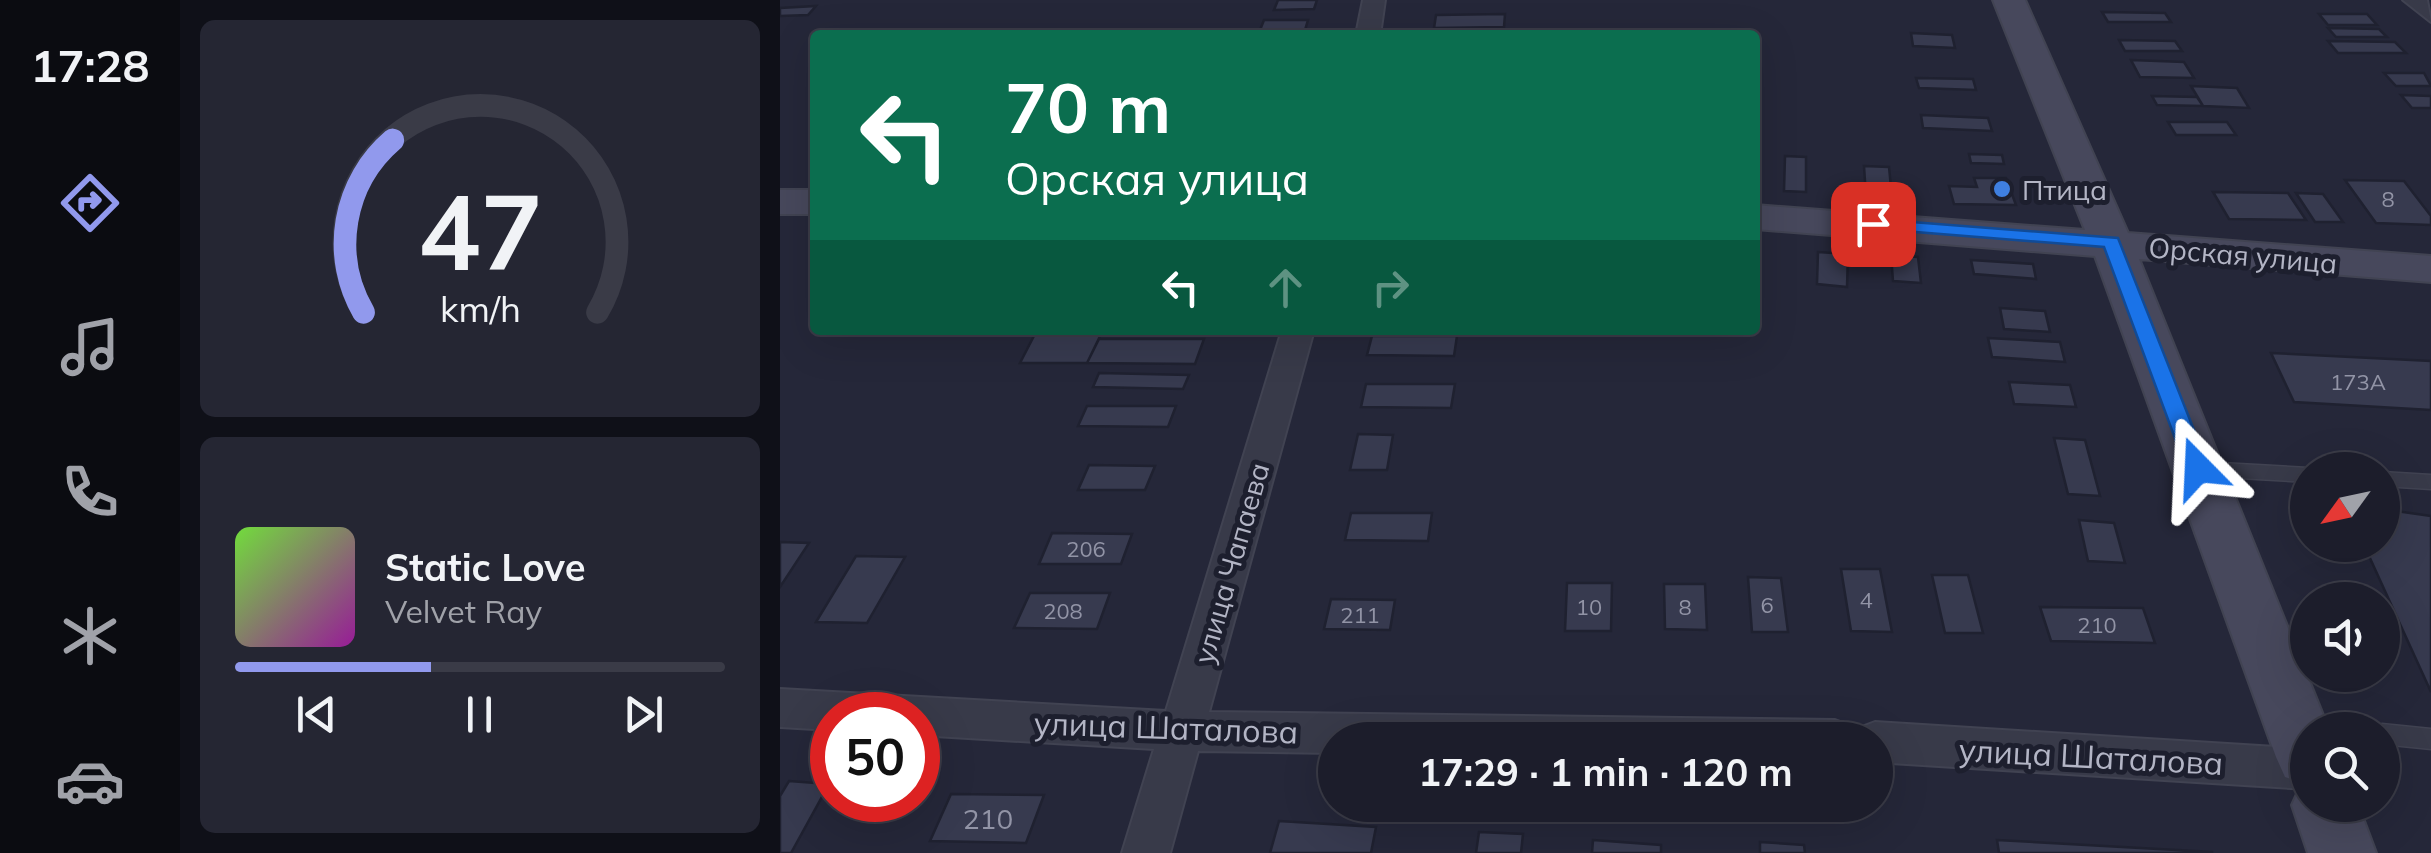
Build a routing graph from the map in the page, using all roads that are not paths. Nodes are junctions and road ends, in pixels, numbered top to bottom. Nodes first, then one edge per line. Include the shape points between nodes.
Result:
1 (1374, 0) edge
2 (2010, 0) edge
3 (2414, 0) edge
4 (2431, 15) edge
5 (1369, 30) edge
6 (780, 202) edge
7 (810, 202) edge
8 (1760, 217) edge
9 (2112, 242) junction
10 (2431, 270) edge
11 (1297, 335) edge
12 (2198, 468) junction
13 (2290, 474) edge
14 (2400, 480) edge
15 (2431, 482) edge
16 (780, 708) edge
17 (810, 710) edge
18 (2296, 712) edge
19 (940, 717) edge
20 (1182, 732) junction
21 (1318, 734) edge
22 (2400, 735) edge
23 (2431, 738) edge
24 (1893, 742) edge
25 (2290, 746) edge
26 (2331, 822) edge
27 (1146, 853) edge
28 (2342, 853) edge

1 - 5 street
2 - 9 main road
3 - 4 street
6 - 7 main road
8 - 9 main road, Орская улица
9 - 10 main road, Орская улица
9 - 12 main road
11 - 20 street, улица Чапаева
12 - 13 lane
12 - 18 main road
14 - 15 lane
16 - 17 street
19 - 20 street, улица Шаталова
20 - 21 street, улица Шаталова
20 - 27 street, улица Чапаева
22 - 23 lane
24 - 25 street, улица Шаталова
26 - 28 main road

